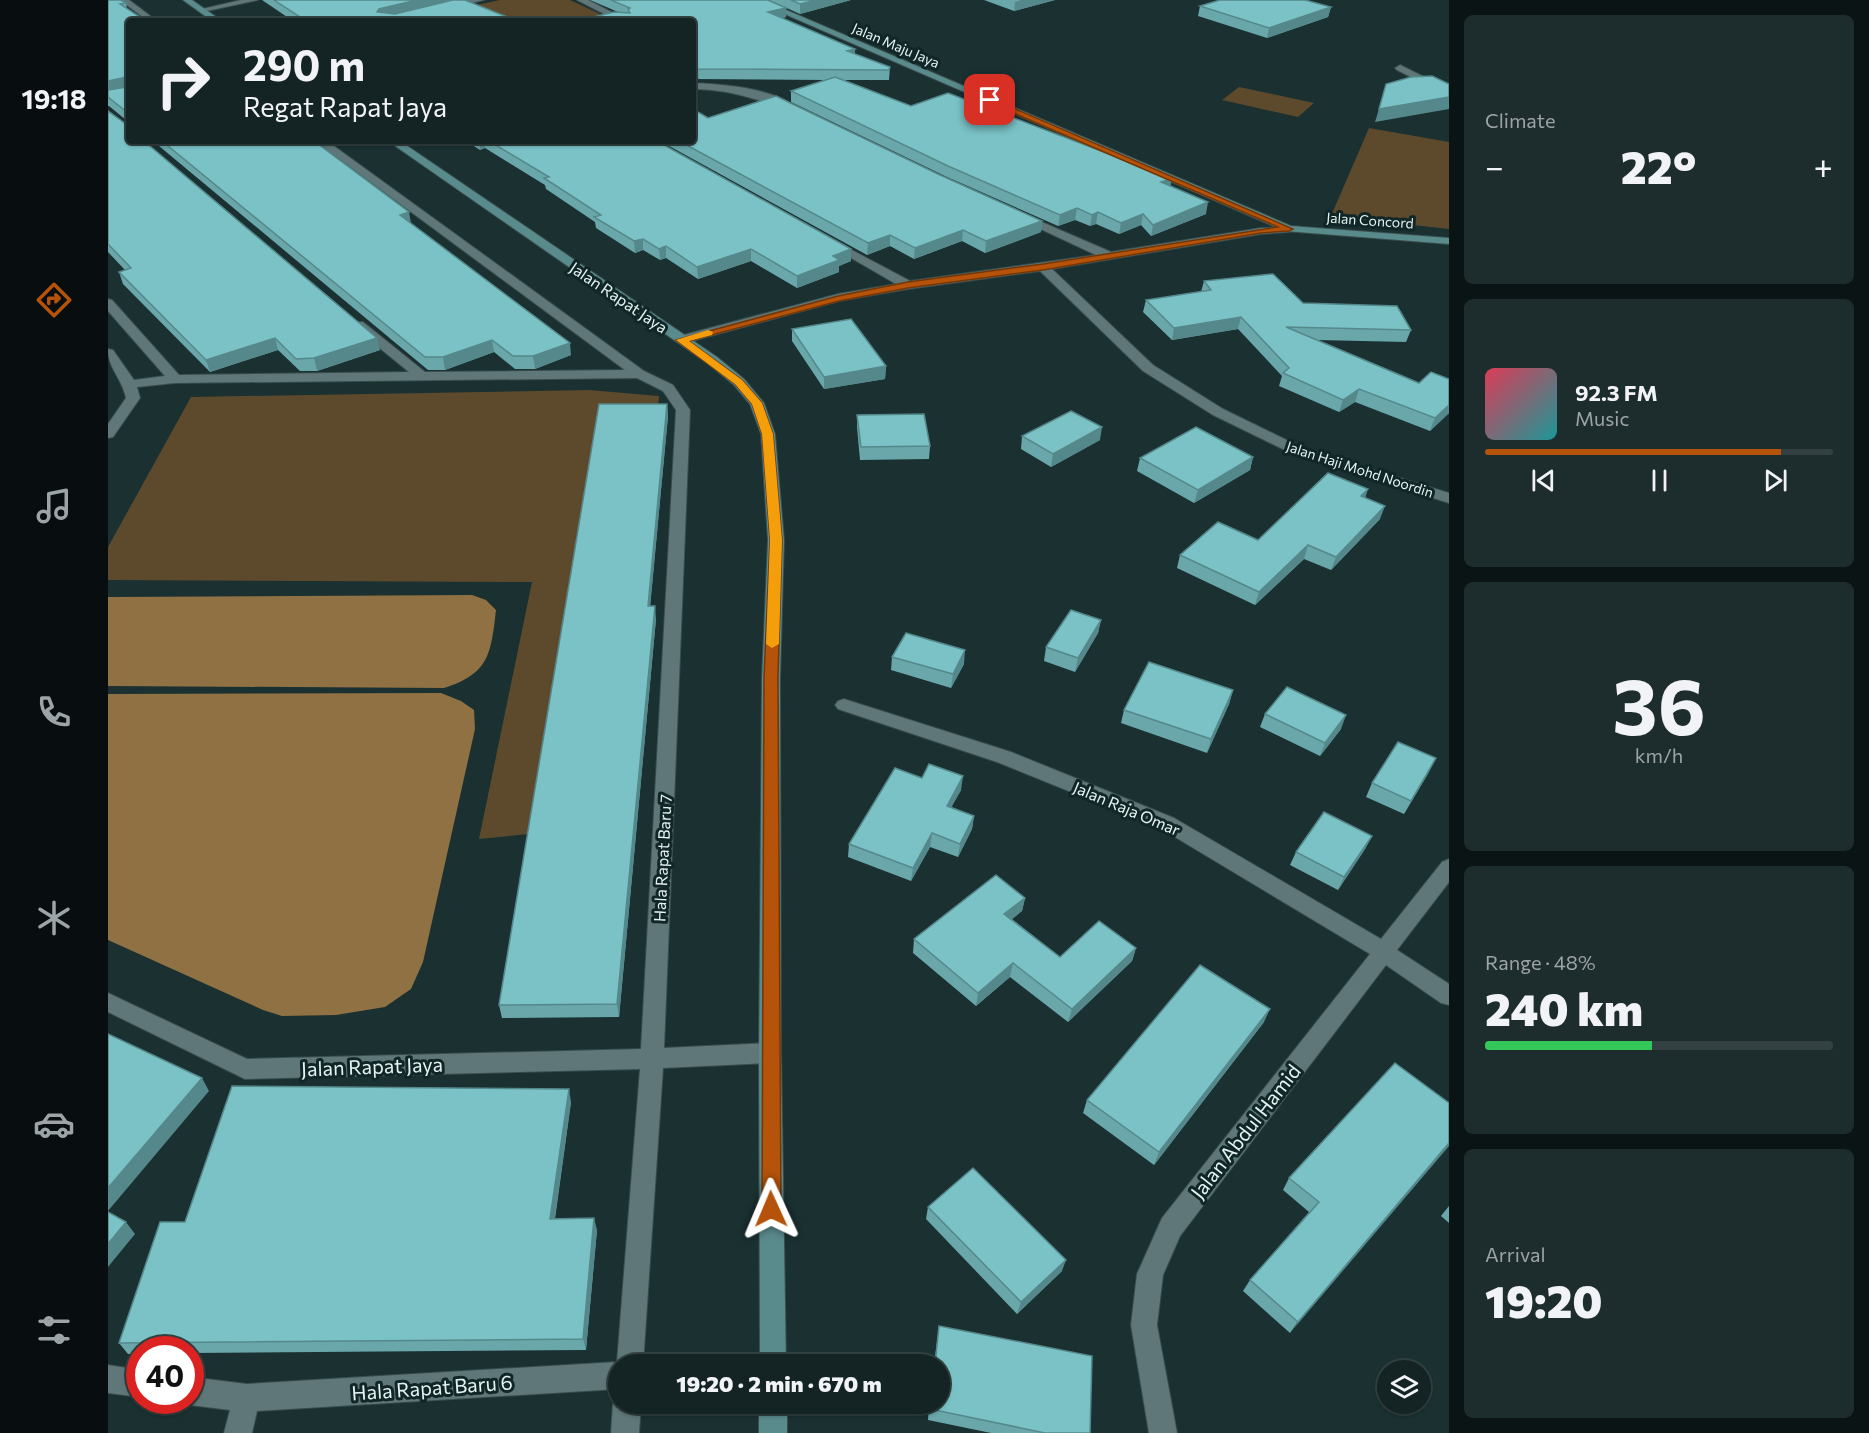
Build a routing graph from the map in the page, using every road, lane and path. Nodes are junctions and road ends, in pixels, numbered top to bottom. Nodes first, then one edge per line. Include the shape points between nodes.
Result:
1 (124, 0) edge
2 (187, 0) edge
3 (254, 0) edge
4 (480, 0) edge
5 (581, 0) edge
6 (756, 0) edge
7 (437, 9) edge
8 (202, 10) junction
9 (149, 18) edge
10 (214, 18) edge
11 (619, 18) edge
12 (1400, 68) dead end
13 (696, 86) edge
14 (1449, 93) edge
15 (798, 111) edge
16 (324, 144) edge
17 (397, 144) edge
18 (1015, 214) edge
19 (1289, 229) junction
20 (825, 239) edge
21 (1449, 241) edge
22 (1109, 256) junction
23 (1043, 267) junction
24 (908, 285) junction
25 (108, 303) edge
26 (348, 315) edge
27 (681, 340) junction
28 (108, 353) edge
29 (639, 374) junction
30 (420, 375) junction
31 (175, 379) junction
32 (130, 384) junction
33 (108, 434) edge
34 (1449, 498) edge
35 (844, 705) dead end
36 (1449, 867) edge
37 (1384, 952) junction
38 (1449, 996) edge
39 (108, 1002) edge
40 (770, 1053) junction
41 (652, 1059) junction
42 (631, 1354) edge
43 (772, 1354) edge
44 (608, 1376) edge
45 (108, 1379) edge
46 (126, 1382) edge
47 (204, 1392) edge
48 (247, 1398) junction
49 (626, 1414) edge
50 (773, 1414) edge
51 (238, 1433) edge
52 (625, 1433) edge
53 (773, 1433) edge
54 (1163, 1433) edge

1 - 9 street
2 - 8 street
3 - 8 street
4 - 7 street
5 - 11 street
6 - 19 street, Jalan Maju Jaya
8 - 10 street
12 - 14 street
13 - 15 street via 756,93
16 - 29 street
17 - 27 street, Jalan Rapat Jaya
18 - 22 street
19 - 21 street, Jalan Concord
19 - 22 street
20 - 24 street
22 - 23 street
23 - 24 street
23 - 34 street, Jalan Haji Mohd Noordin via 1148,368 1218,412 1300,452
24 - 27 street via 838,298
25 - 31 street
26 - 30 street
27 - 40 street, Jalan Rapat Jaya via 739,382 757,403 768,434 776,540 771,678
28 - 32 street
29 - 30 street
29 - 41 street, Hala Rapat Baru 7 via 668,388 683,410
30 - 31 street
31 - 32 street
32 - 33 street via 133,398
35 - 37 street, Jalan Raja Omar via 1004,757 1167,823
36 - 37 street, Jalan Abdul Hamid
37 - 38 street, Jalan Raja Omar
37 - 54 street, Jalan Abdul Hamid via 1171,1227 1150,1274 1144,1325
39 - 41 street, Jalan Rapat Jaya via 245,1069
40 - 41 street, Jalan Rapat Jaya
40 - 43 street, Jalan Rapat Jaya
41 - 42 street, Hala Rapat Baru 7
44 - 48 street, Hala Rapat Baru 6
45 - 46 street
47 - 48 street, Hala Rapat Baru 6
48 - 51 street
49 - 52 street
50 - 53 street

